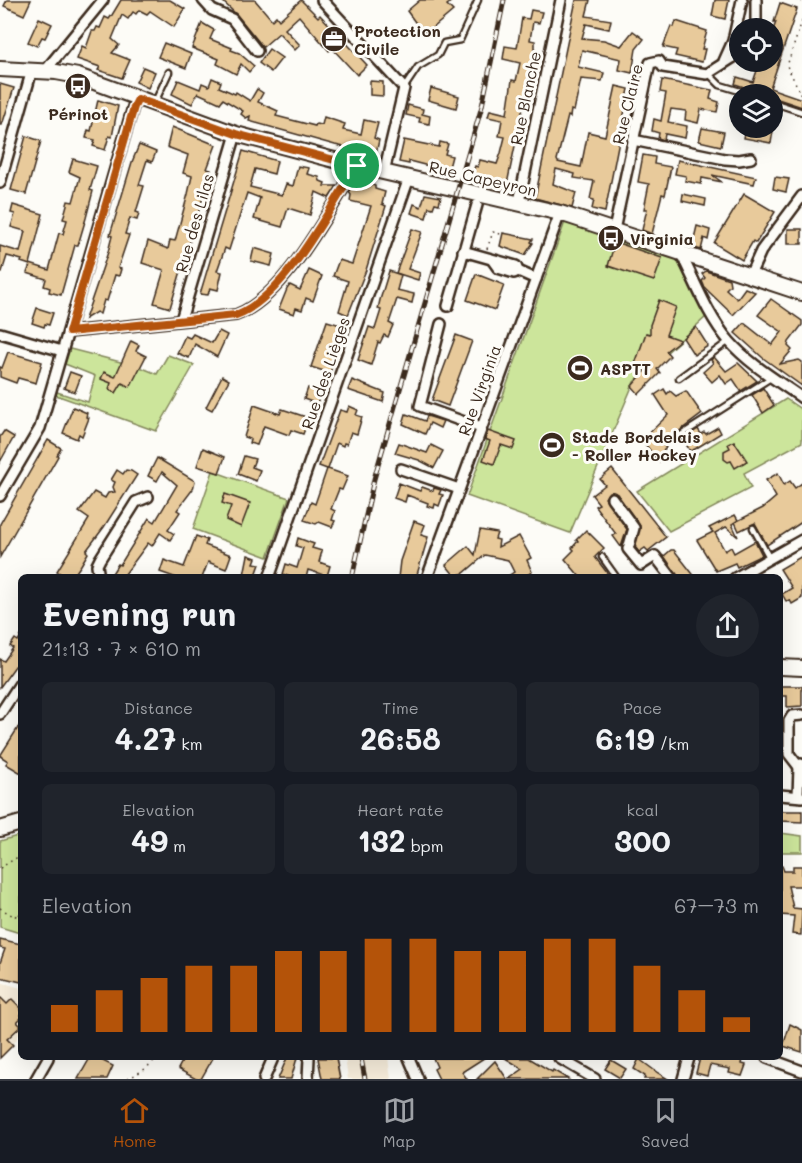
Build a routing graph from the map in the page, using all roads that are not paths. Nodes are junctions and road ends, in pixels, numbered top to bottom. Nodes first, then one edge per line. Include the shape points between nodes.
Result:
1 (103, 0) edge
2 (203, 0) edge
3 (322, 0) edge
4 (478, 0) edge
5 (561, 0) edge
6 (742, 0) edge
7 (756, 0) edge
8 (756, 18) edge
9 (257, 51) dead end
10 (729, 59) edge
11 (723, 63) junction
12 (0, 69) edge
13 (39, 71) junction
14 (169, 72) dead end
15 (709, 74) junction
16 (404, 88) junction
17 (729, 88) edge
18 (138, 99) junction
19 (154, 105) junction
20 (783, 106) edge
21 (802, 112) edge
22 (236, 134) junction
23 (633, 140) junction
24 (751, 158) dead end
25 (357, 166) junction
26 (384, 172) junction
27 (409, 178) junction
28 (0, 183) edge
29 (802, 196) edge
30 (519, 202) junction
31 (477, 205) dead end
32 (560, 213) junction
33 (614, 230) junction
34 (463, 251) junction
35 (680, 252) junction
36 (750, 275) junction
37 (536, 279) junction
38 (802, 293) edge
39 (448, 306) dead end
40 (181, 320) junction
41 (441, 324) dead end
42 (69, 332) junction
43 (0, 333) edge
44 (729, 341) junction
45 (62, 351) junction
46 (773, 377) junction
47 (679, 378) dead end
48 (802, 399) edge
49 (481, 428) junction
50 (678, 437) dead end
51 (401, 470) dead end
52 (459, 489) junction
53 (0, 496) edge
54 (148, 497) dead end
55 (612, 498) dead end
56 (753, 528) dead end
57 (802, 540) edge
58 (602, 557) dead end
59 (770, 559) junction
60 (98, 574) edge
61 (270, 574) edge
62 (428, 574) edge
63 (613, 574) edge
64 (669, 574) edge
65 (742, 574) edge
66 (783, 667) edge
67 (802, 668) edge
68 (18, 686) edge
69 (0, 714) edge
70 (802, 715) edge
71 (800, 765) edge
72 (783, 795) edge
73 (800, 797) edge
74 (18, 824) edge
75 (0, 829) edge
76 (47, 1060) edge
77 (272, 1060) edge
78 (309, 1060) edge
79 (410, 1060) edge
80 (563, 1060) edge
81 (688, 1060) edge
82 (772, 1060) edge
83 (802, 1071) edge
84 (36, 1079) edge
85 (264, 1079) edge
86 (308, 1079) edge
87 (418, 1079) edge
88 (596, 1079) edge
89 (683, 1079) edge

1 - 13 street
2 - 9 street via 212,10 232,19
3 - 16 street
4 - 16 lane via 460,39 444,43 438,55 418,67
5 - 30 street, Rue Blanche
6 - 11 street via 733,41
7 - 8 street
10 - 11 street
11 - 15 street
12 - 13 street, Rue Capeyron
13 - 18 street, Rue Capeyron via 78,76
13 - 28 street
14 - 19 lane
15 - 17 lane
15 - 23 street, Rue Claire via 672,70 659,61 650,63
16 - 26 street
18 - 19 street, Rue Capeyron
18 - 42 street
19 - 22 street, Rue Capeyron
20 - 21 lane
22 - 25 street, Rue Capeyron
22 - 40 street, Rue des Lilas
23 - 24 street via 725,159
23 - 33 street, Rue Claire
25 - 26 street, Rue Capeyron
25 - 40 street via 291,269 252,308 236,315
26 - 27 street, Rue Capeyron
27 - 30 street, Rue Capeyron
27 - 61 street, Rue des Lièges
29 - 36 street via 761,251
30 - 32 street, Rue Capeyron
31 - 34 street
32 - 33 street, Rue Capeyron
32 - 37 street, Rue Virginia
33 - 35 street, Rue Capeyron
34 - 37 street via 489,260 498,268
34 - 39 street
35 - 36 street, Rue Capeyron
35 - 44 street
36 - 38 street, Rue Capeyron
37 - 49 street, Rue Virginia
40 - 42 street
41 - 49 street via 420,406
42 - 45 street
43 - 45 street
44 - 46 street
44 - 47 lane
45 - 53 street via 40,428
46 - 48 street
46 - 50 lane
49 - 52 street, Rue Virginia
51 - 52 street
52 - 62 street, Rue Virginia
54 - 60 street via 136,502 100,559
55 - 64 street via 634,528 628,549 641,565 655,556
56 - 59 lane
57 - 59 street
58 - 63 lane
59 - 65 street
66 - 67 street
68 - 69 street
70 - 71 street via 792,716 789,721 789,754
71 - 73 street
72 - 73 street
74 - 75 street
76 - 84 street
77 - 85 street
78 - 86 street
79 - 87 street
80 - 88 street
81 - 89 street
82 - 83 street

